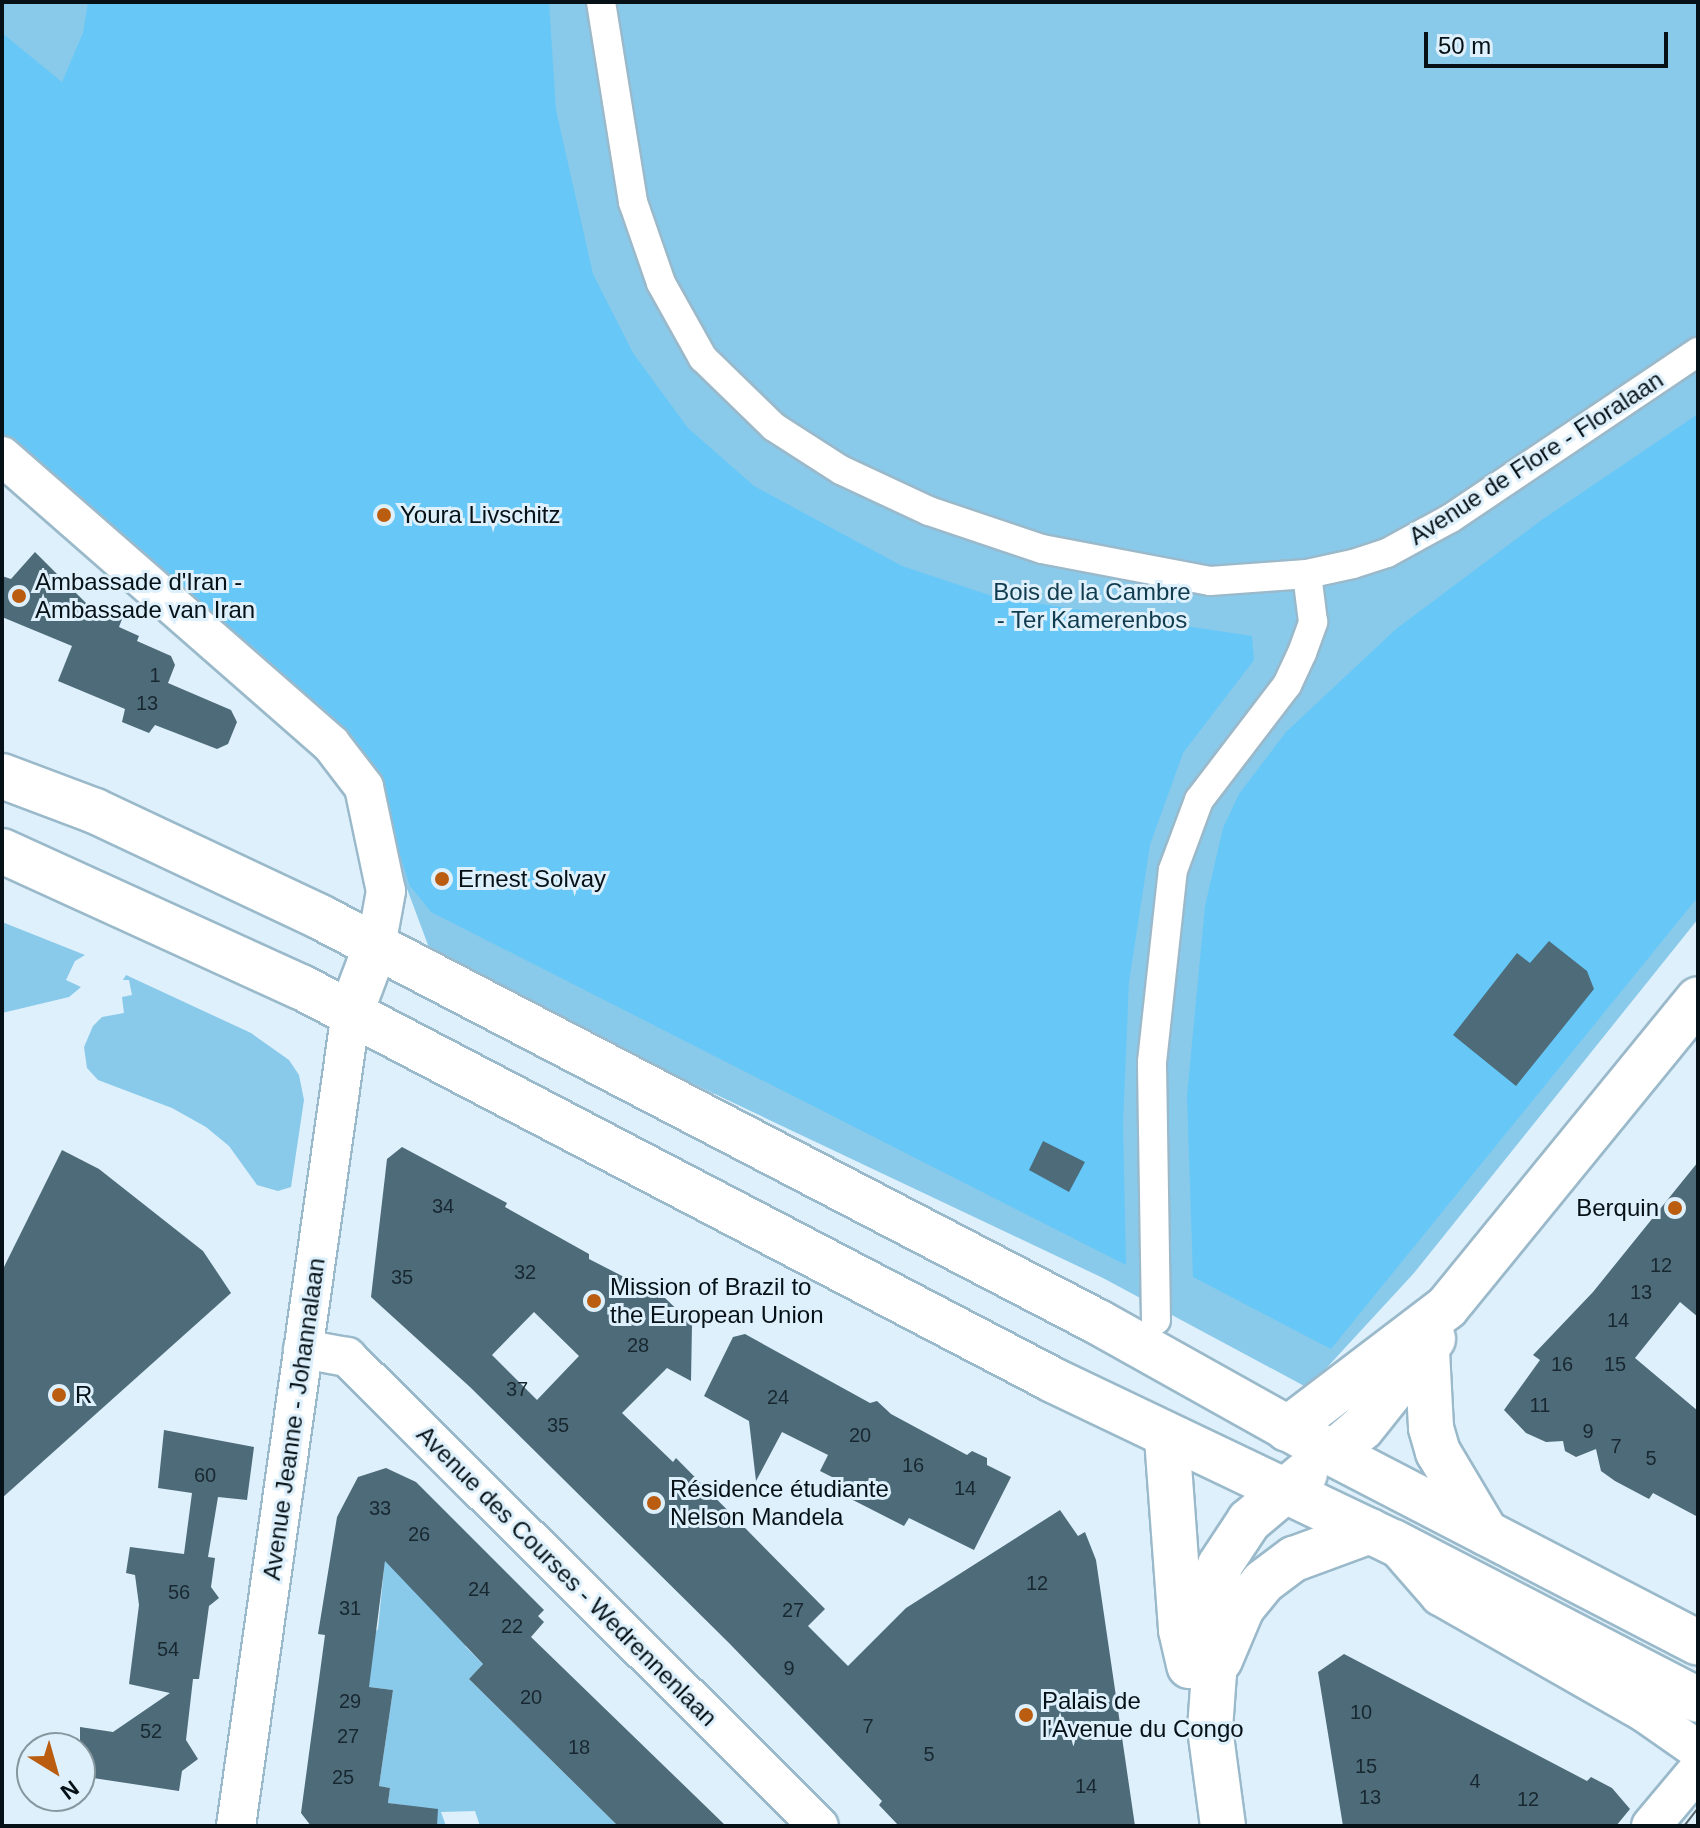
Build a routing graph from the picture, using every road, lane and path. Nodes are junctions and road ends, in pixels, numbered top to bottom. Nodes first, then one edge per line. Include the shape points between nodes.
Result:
1 (601, 2) edge
2 (1698, 352) edge
3 (2, 456) edge
4 (1307, 574) junction
5 (2, 776) edge
6 (2, 851) edge
7 (376, 946) junction
8 (1698, 999) edge
9 (351, 1012) junction
10 (1447, 1307) junction
11 (1156, 1320) dead end
12 (303, 1349) junction
13 (1427, 1351) junction
14 (1287, 1429) junction
15 (1167, 1438) junction
16 (1332, 1453) junction
17 (1235, 1469) junction
18 (1283, 1491) junction
19 (1173, 1516) junction
20 (1486, 1533) junction
21 (1381, 1536) junction
22 (1698, 1643) edge
23 (1214, 1673) junction
24 (1698, 1700) edge
25 (1210, 1729) junction
26 (1698, 1750) edge
27 (1698, 1770) edge
28 (236, 1826) edge
29 (819, 1826) edge
30 (1223, 1826) edge
31 (1651, 1826) edge

1 - 4 street, Avenue de Flore - Floralaan via 633,202 661,283 703,358 774,427 841,470 929,511 1042,549 1210,581
2 - 4 street, Avenue de Flore - Floralaan via 1451,518 1387,553
3 - 7 street via 331,744 364,787 386,891
4 - 11 street via 1313,622 1302,653 1287,685 1199,800 1173,870 1152,1062
5 - 7 main road via 95,811
6 - 9 main road via 143,911
7 - 9 main road
7 - 14 main road via 1098,1322
8 - 10 main road
9 - 12 street, Avenue Jeanne - Johannalaan
9 - 15 main road
10 - 13 main road
10 - 14 main road
12 - 28 street, Avenue Jeanne - Johannalaan
12 - 29 street, Avenue des Courses - Wedrennenlaan via 347,1357
13 - 16 main road via 1362,1428
13 - 20 main road via 1431,1428 1438,1452
14 - 16 main road
14 - 17 main road
15 - 17 main road
15 - 19 main road
16 - 18 main road
16 - 20 main road
17 - 18 main road
17 - 19 main road
18 - 21 main road
18 - 23 main road via 1249,1521 1220,1565 1208,1621
19 - 25 main road via 1181,1630
20 - 22 main road
21 - 23 main road via 1294,1559 1263,1582 1242,1608
21 - 24 main road
21 - 26 street via 1440,1596 1645,1713
23 - 25 main road
25 - 30 main road
27 - 31 street

